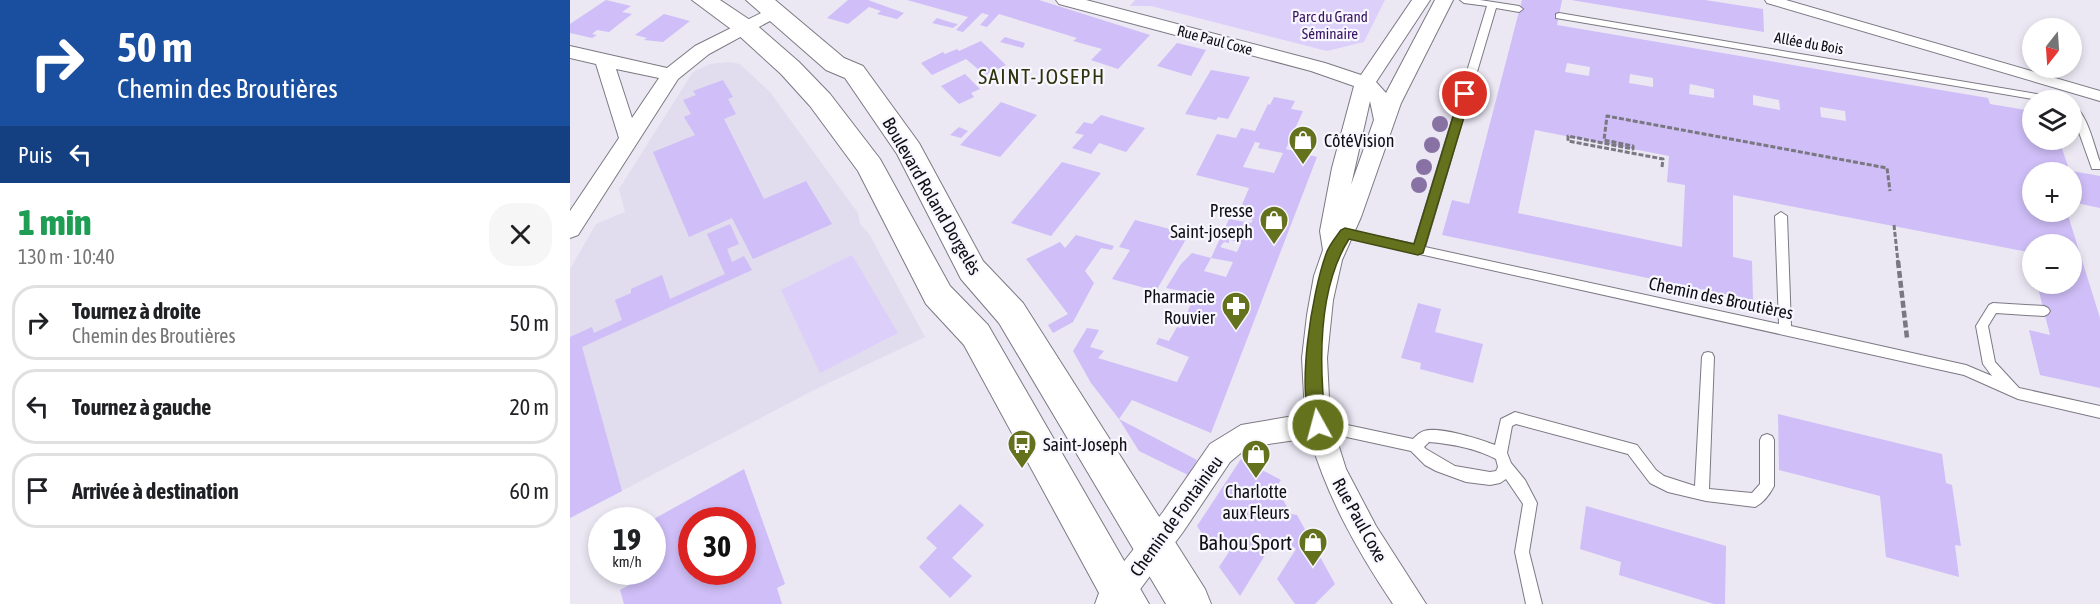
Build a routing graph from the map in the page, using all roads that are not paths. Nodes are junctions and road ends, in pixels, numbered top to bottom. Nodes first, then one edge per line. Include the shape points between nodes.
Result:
1 (704, 0) edge
2 (1065, 0) edge
3 (1421, 0) edge
4 (1444, 0) edge
5 (1464, 0) edge
6 (1772, 0) edge
7 (1492, 5) junction
8 (1519, 9) dead end
9 (759, 13) edge
10 (1558, 16) dead end
11 (570, 52) edge
12 (604, 60) junction
13 (671, 75) junction
14 (1365, 83) junction
15 (2022, 95) edge
16 (2100, 96) edge
17 (1384, 119) junction
18 (2082, 126) edge
19 (628, 136) junction
20 (2096, 166) dead end
21 (1781, 216) dead end
22 (570, 228) edge
23 (1337, 239) junction
24 (1418, 250) junction
25 (2044, 311) dead end
26 (1785, 331) junction
27 (1708, 357) dead end
28 (2018, 393) junction
29 (2100, 412) edge
30 (1318, 425) junction
31 (1767, 440) dead end
32 (1415, 446) junction
33 (1502, 461) junction
34 (1702, 493) junction
35 (1156, 545) junction
36 (1120, 600) edge
37 (1190, 604) edge
38 (1411, 604) edge
39 (1534, 604) edge

1 - 9 main road, Boulevard Roland Dorgelès
2 - 14 street, Rue Paul Coxe
3 - 14 street
4 - 17 street, Rue Paul Coxe
5 - 7 lane
6 - 16 street
7 - 8 lane
7 - 24 lane
9 - 13 street
9 - 35 main road, Boulevard Roland Dorgelès via 835,64 854,72 909,150 972,270 1011,313
9 - 36 main road, Boulevard Roland Dorgelès via 870,166 938,295 976,335
10 - 15 lane, Allée du Bois
11 - 12 street
12 - 13 street
12 - 19 street
13 - 19 street
14 - 17 street via 1382,104
14 - 23 street, Rue Paul Coxe
17 - 23 street, Rue Paul Coxe
18 - 20 lane
19 - 22 street
21 - 26 lane
23 - 24 lane, Chemin des Broutières
23 - 30 street, Rue Paul Coxe via 1313,349
24 - 26 lane, Chemin des Broutières
25 - 28 lane via 1993,308 1982,326 1989,364
26 - 28 lane, Chemin des Broutières via 1966,370
27 - 34 lane
28 - 29 lane, Chemin des Broutières
30 - 32 lane
30 - 35 street, Chemin de Fontainieu via 1241,436 1220,453
30 - 38 street, Rue Paul Coxe via 1336,480 1355,519
31 - 34 lane via 1767,486 1755,500 1728,500
32 - 33 lane via 1426,436 1438,436
32 - 33 lane via 1434,465 1491,480 1500,477
33 - 34 lane via 1506,423 1515,418 1632,449 1659,481
33 - 39 lane via 1530,503 1522,552
35 - 36 street, Chemin de Fontainieu
35 - 37 main road, Boulevard Roland Dorgelès

